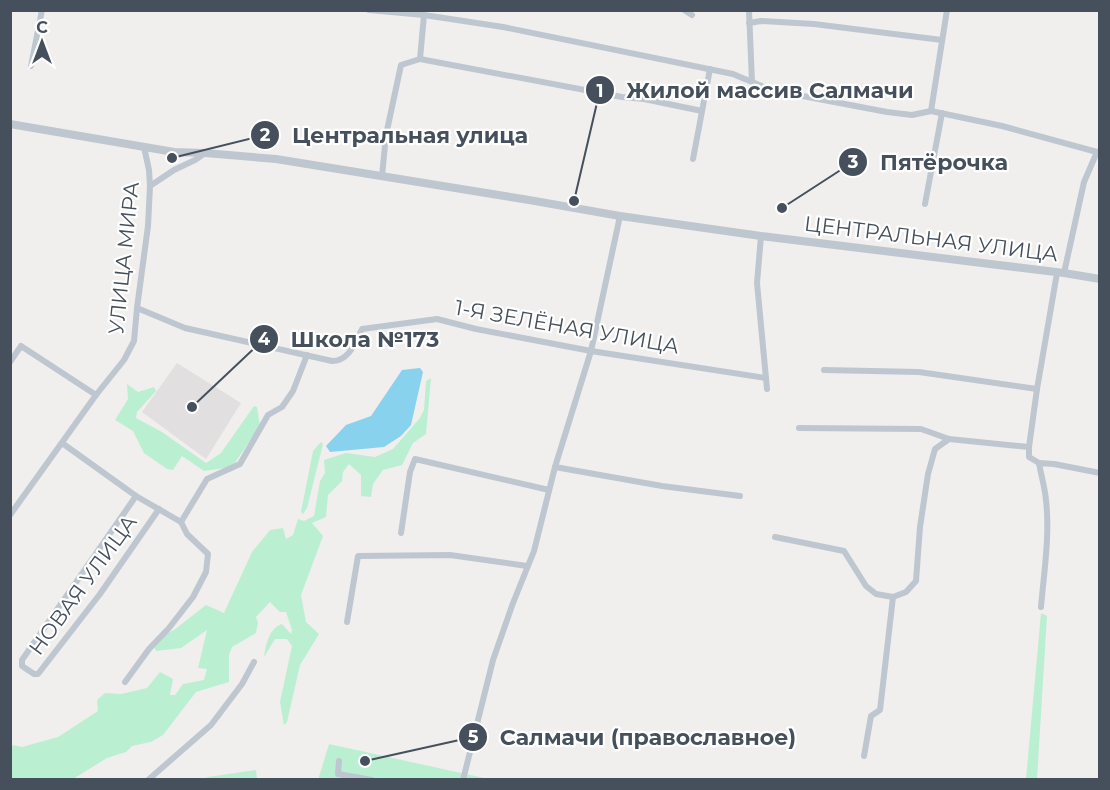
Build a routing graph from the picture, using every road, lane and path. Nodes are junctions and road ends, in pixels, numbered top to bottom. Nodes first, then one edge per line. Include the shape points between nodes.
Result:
1 (42, 10) edge
2 (369, 10) edge
3 (684, 10) edge
4 (749, 10) edge
5 (947, 10) edge
6 (407, 12) edge
7 (424, 15) junction
8 (693, 15) dead end
9 (749, 22) junction
10 (942, 40) junction
11 (420, 58) junction
12 (31, 66) dead end
13 (710, 69) junction
14 (752, 82) junction
15 (702, 111) junction
16 (931, 111) junction
17 (942, 113) junction
18 (10, 124) edge
19 (144, 147) junction
20 (1098, 152) edge
21 (204, 153) junction
22 (693, 159) dead end
23 (382, 176) junction
24 (150, 186) junction
25 (925, 204) dead end
26 (620, 216) junction
27 (761, 236) junction
28 (1061, 273) junction
29 (1100, 279) edge
30 (137, 308) junction
31 (591, 351) junction
32 (307, 355) junction
33 (10, 362) edge
34 (824, 370) dead end
35 (766, 378) junction
36 (767, 389) dead end
37 (1037, 389) junction
38 (96, 395) junction
39 (799, 428) dead end
40 (949, 439) junction
41 (62, 443) junction
42 (1029, 447) junction
43 (1039, 463) junction
44 (555, 467) junction
45 (1100, 473) edge
46 (549, 490) junction
47 (136, 496) junction
48 (740, 496) dead end
49 (159, 509) junction
50 (10, 515) edge
51 (181, 522) junction
52 (401, 532) dead end
53 (775, 537) dead end
54 (527, 566) junction
55 (893, 597) junction
56 (1041, 607) dead end
57 (347, 622) dead end
58 (254, 662) dead end
59 (125, 682) dead end
60 (864, 756) dead end
61 (339, 761) dead end
62 (148, 780) edge
63 (372, 780) edge
64 (463, 780) edge

1 - 12 street
2 - 6 street
3 - 8 street
4 - 9 street
5 - 10 street
6 - 7 street
7 - 11 street
7 - 13 street
9 - 10 street via 814,24
9 - 14 street
10 - 16 street
11 - 15 street
11 - 23 street via 401,65
13 - 14 street
13 - 15 street
14 - 16 street via 771,90 874,110 912,115
15 - 22 street
16 - 17 street
17 - 20 street
17 - 25 street
18 - 19 street, ЦЕНТРАЛЬНАЯ УЛИЦА
19 - 21 street, ЦЕНТРАЛЬНАЯ УЛИЦА
19 - 24 street, УЛИЦА МИРА
20 - 28 street via 1084,182
21 - 23 street, ЦЕНТРАЛЬНАЯ УЛИЦА via 276,159
21 - 24 street
23 - 26 street, ЦЕНТРАЛЬНАЯ УЛИЦА
24 - 30 street, УЛИЦА МИРА
26 - 27 street, ЦЕНТРАЛЬНАЯ УЛИЦА
26 - 31 street
27 - 28 street, ЦЕНТРАЛЬНАЯ УЛИЦА
27 - 35 street via 757,283
28 - 29 street, ЦЕНТРАЛЬНАЯ УЛИЦА
28 - 37 street
30 - 32 street via 185,328
30 - 38 street, УЛИЦА МИРА via 134,341
31 - 32 street, 1-Я ЗЕЛЁНАЯ УЛИЦА via 438,319 362,329 340,361
31 - 35 street, 1-Я ЗЕЛЁНАЯ УЛИЦА
31 - 44 street
32 - 51 street via 293,391 282,407 268,415 240,464 207,479
33 - 38 street via 21,346
34 - 37 street via 919,372
35 - 36 street
37 - 42 street
38 - 41 street, УЛИЦА МИРА
39 - 40 street via 921,429
40 - 42 street
40 - 55 street via 935,449 928,474 916,581 906,592
41 - 47 street
41 - 50 street, УЛИЦА МИРА
42 - 43 street via 1029,457
43 - 45 street
43 - 56 street via 1047,514
44 - 46 street
44 - 48 street
46 - 52 street via 416,459 410,472
46 - 54 street
47 - 49 street
47 - 49 street, НОВАЯ УЛИЦА via 22,660 22,666 34,674 38,674 100,594
49 - 51 street
51 - 59 street via 187,534 208,554 206,572 193,597
53 - 55 street via 844,551 866,586 876,594
54 - 57 street via 450,555 358,556
54 - 64 street via 493,660
55 - 60 street via 880,710 871,716
58 - 62 street via 211,725
61 - 63 street via 338,774

